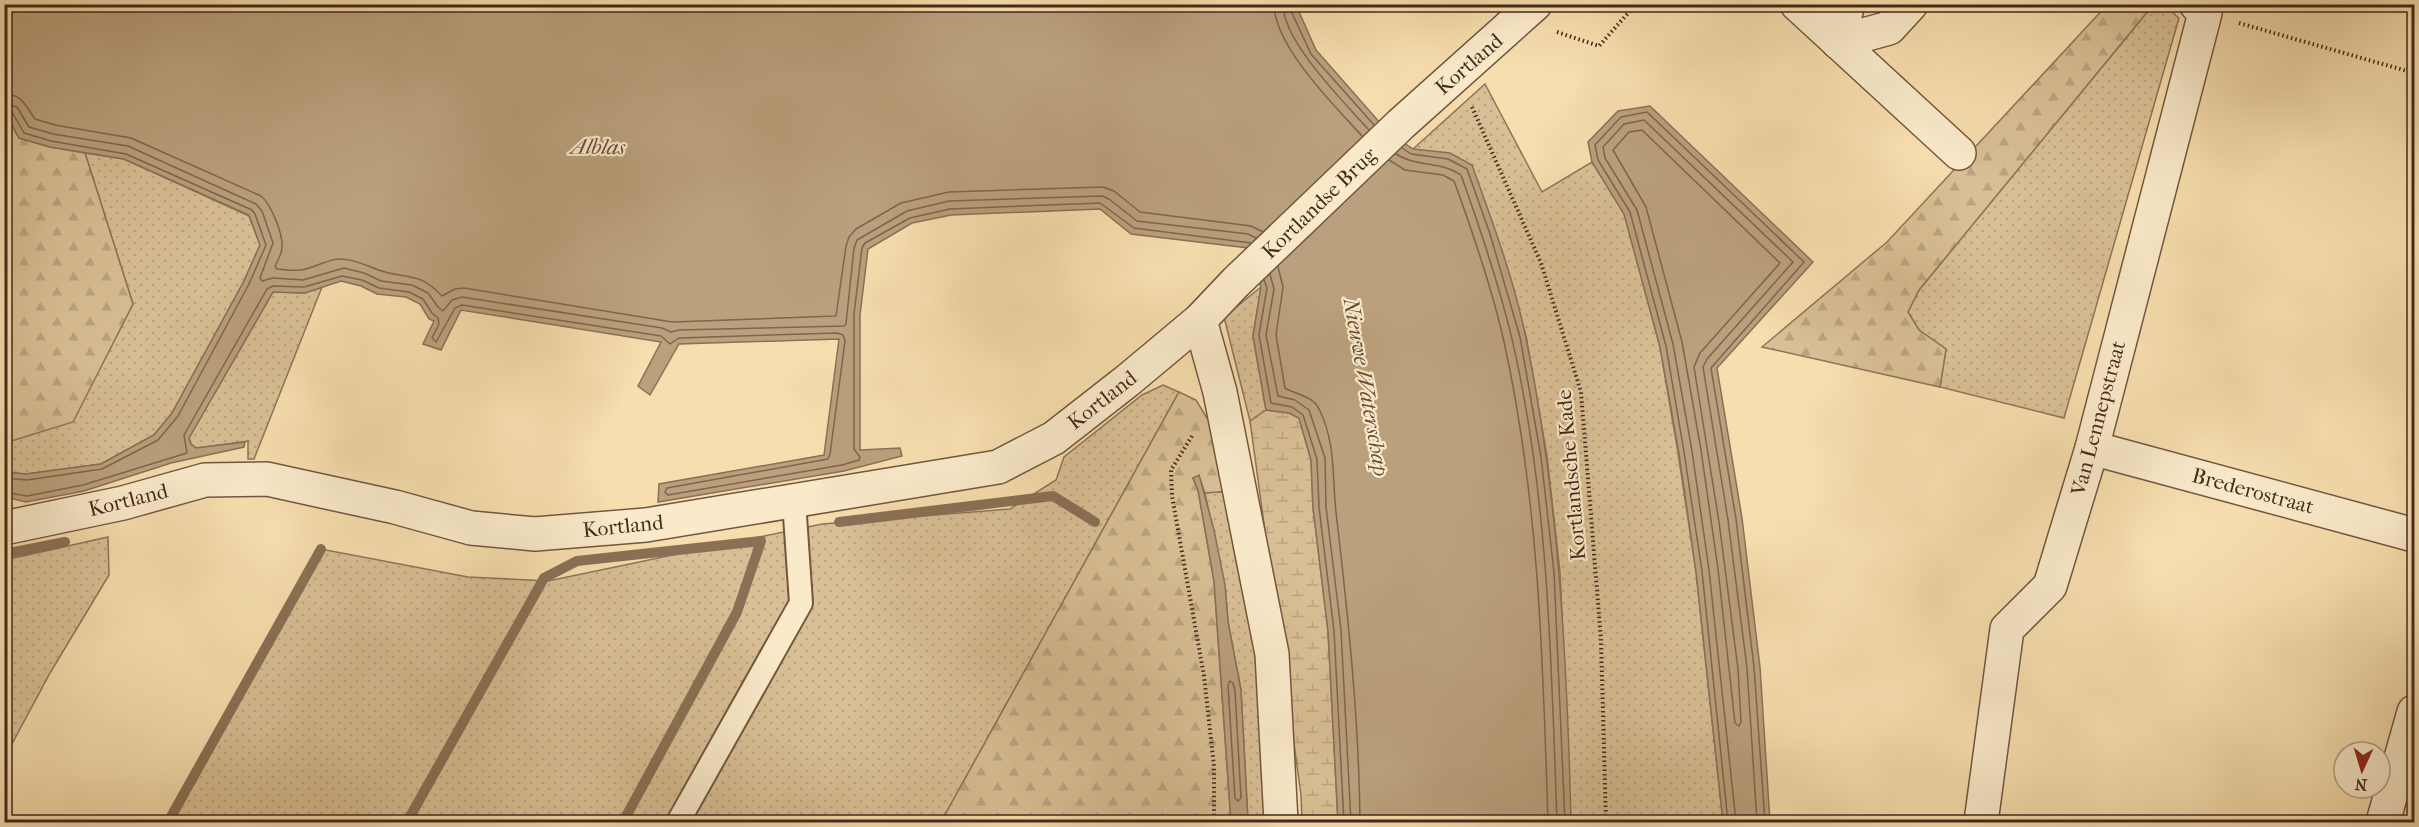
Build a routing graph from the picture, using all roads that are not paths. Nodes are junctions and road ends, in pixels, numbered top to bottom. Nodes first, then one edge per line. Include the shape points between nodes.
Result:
1 (1797, 4) edge
2 (1848, 4) edge
3 (1911, 4) edge
4 (2201, 9) edge
5 (1527, 12) edge
6 (1838, 42) junction
7 (1401, 124) joint
8 (1959, 153) dead end
9 (1236, 282) joint
10 (1200, 320) junction
11 (2092, 448) junction
12 (794, 501) junction
13 (4, 528) edge
14 (2415, 535) edge
15 (2415, 712) edge
16 (678, 822) edge
17 (1281, 822) edge
18 (1981, 822) edge
19 (2383, 822) edge

1 - 6 street
2 - 6 street
3 - 6 street via 1890,28
4 - 11 street, Van Lennepstraat
5 - 7 street, Kortland
6 - 8 street
7 - 9 street, Kortlandse Brug
9 - 10 street, Kortland
10 - 12 street, Kortland via 1054,438 998,467
10 - 17 street via 1220,392 1272,654
11 - 14 street, Brederostraat
11 - 18 street, Van Lennepstraat via 2050,586 2007,629
12 - 13 street, Kortland via 646,525 535,534 471,528 267,479 204,480 123,503
12 - 16 lane via 801,603
15 - 19 street

